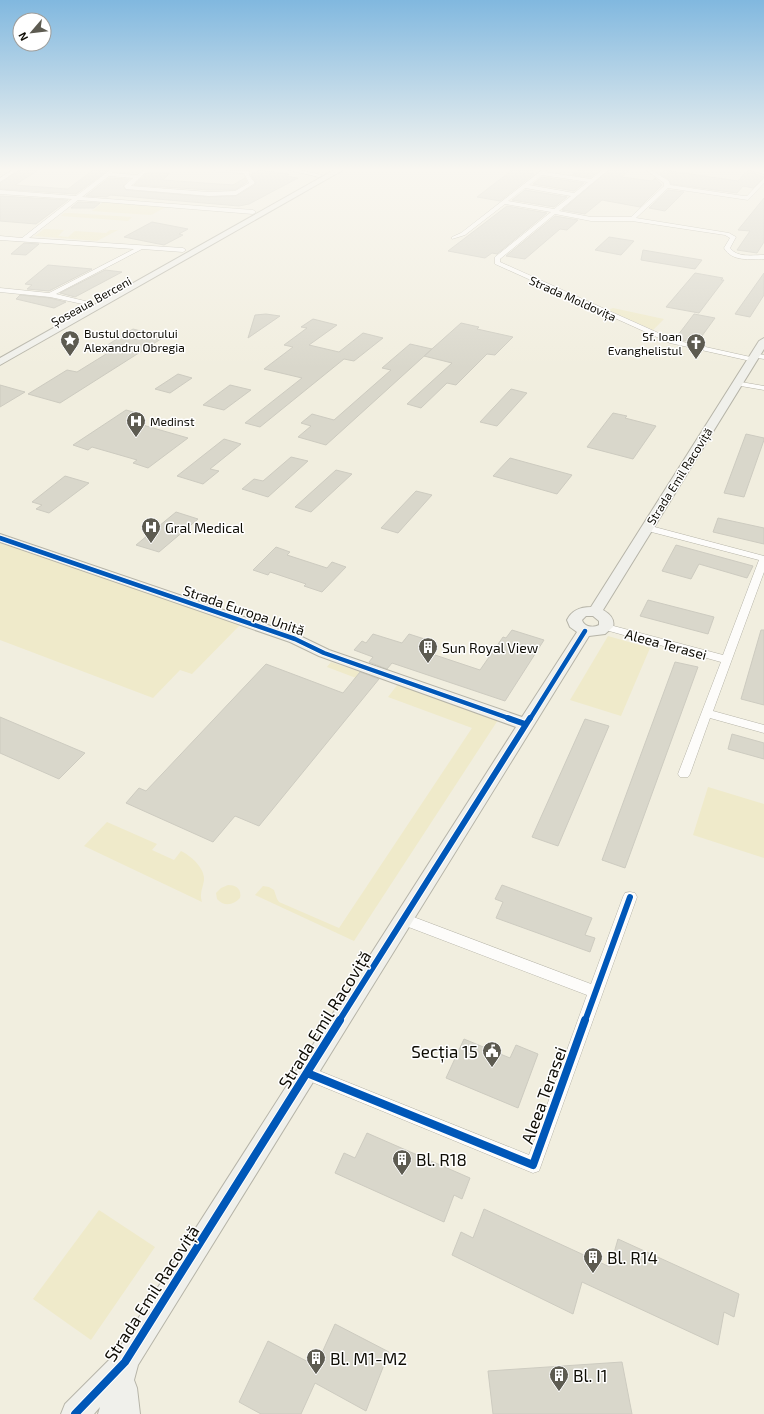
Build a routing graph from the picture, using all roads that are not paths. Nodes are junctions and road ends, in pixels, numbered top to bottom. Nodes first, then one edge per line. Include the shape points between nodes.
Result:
1 (28, 236) edge
2 (208, 236) edge
3 (218, 236) edge
4 (459, 236) edge
5 (525, 236) edge
6 (731, 236) edge
7 (0, 238) edge
8 (8, 238) junction
9 (454, 238) dead end
10 (24, 239) junction
11 (0, 244) edge
12 (141, 247) junction
13 (182, 250) junction
14 (764, 257) edge
15 (114, 288) junction
16 (0, 290) edge
17 (125, 290) junction
18 (50, 295) junction
19 (87, 303) junction
20 (764, 341) edge
21 (15, 343) junction
22 (27, 346) junction
23 (0, 352) edge
24 (757, 357) edge
25 (0, 362) edge
26 (738, 383) junction
27 (764, 388) edge
28 (647, 528) junction
29 (0, 538) edge
30 (764, 559) edge
31 (595, 612) junction
32 (606, 627) junction
33 (585, 631) junction
34 (727, 660) junction
35 (707, 713) junction
36 (525, 724) junction
37 (764, 729) edge
38 (684, 774) dead end
39 (630, 896) dead end
40 (403, 919) junction
41 (596, 992) junction
42 (307, 1073) junction
43 (125, 1362) junction
44 (75, 1414) edge
45 (112, 1414) edge
46 (126, 1414) edge

1 - 10 street
2 - 13 street, Șoseaua Berceni
3 - 17 street, Șoseaua Berceni
4 - 9 street
5 - 24 street, Strada Moldovița via 497,258 497,263 672,342
6 - 14 street via 733,238 727,248 728,252 742,256
7 - 8 street
8 - 10 street
8 - 11 street
10 - 12 street
12 - 13 street
12 - 18 street
13 - 15 street, Șoseaua Berceni
15 - 17 street
15 - 19 street, Șoseaua Berceni
16 - 18 street
17 - 22 street, Șoseaua Berceni
18 - 19 street
19 - 21 street, Șoseaua Berceni
20 - 24 street, Strada Emil Racoviță
21 - 22 street
21 - 23 street, Șoseaua Berceni
22 - 25 street, Șoseaua Berceni
24 - 26 street, Strada Emil Racoviță
26 - 27 street
26 - 28 street, Strada Emil Racoviță
28 - 30 street
28 - 31 street, Strada Emil Racoviță
29 - 36 street, Strada Europa Unită via 295,639 324,653
30 - 34 street, Aleea Terasei
31 - 32 street via 606,618
31 - 33 street via 583,612 575,616 575,624
32 - 33 street via 596,632
32 - 34 street, Aleea Terasei
33 - 36 street, Strada Emil Racoviță
34 - 35 street, Aleea Terasei
35 - 37 street
35 - 38 street, Aleea Terasei
36 - 40 street, Strada Emil Racoviță
39 - 41 street, Aleea Terasei
40 - 41 street
40 - 42 street, Strada Emil Racoviță
41 - 42 street, Aleea Terasei via 533,1165
42 - 43 street, Strada Emil Racoviță
43 - 44 street, Strada Emil Racoviță
43 - 45 street, Strada Emil Racoviță
43 - 46 street

